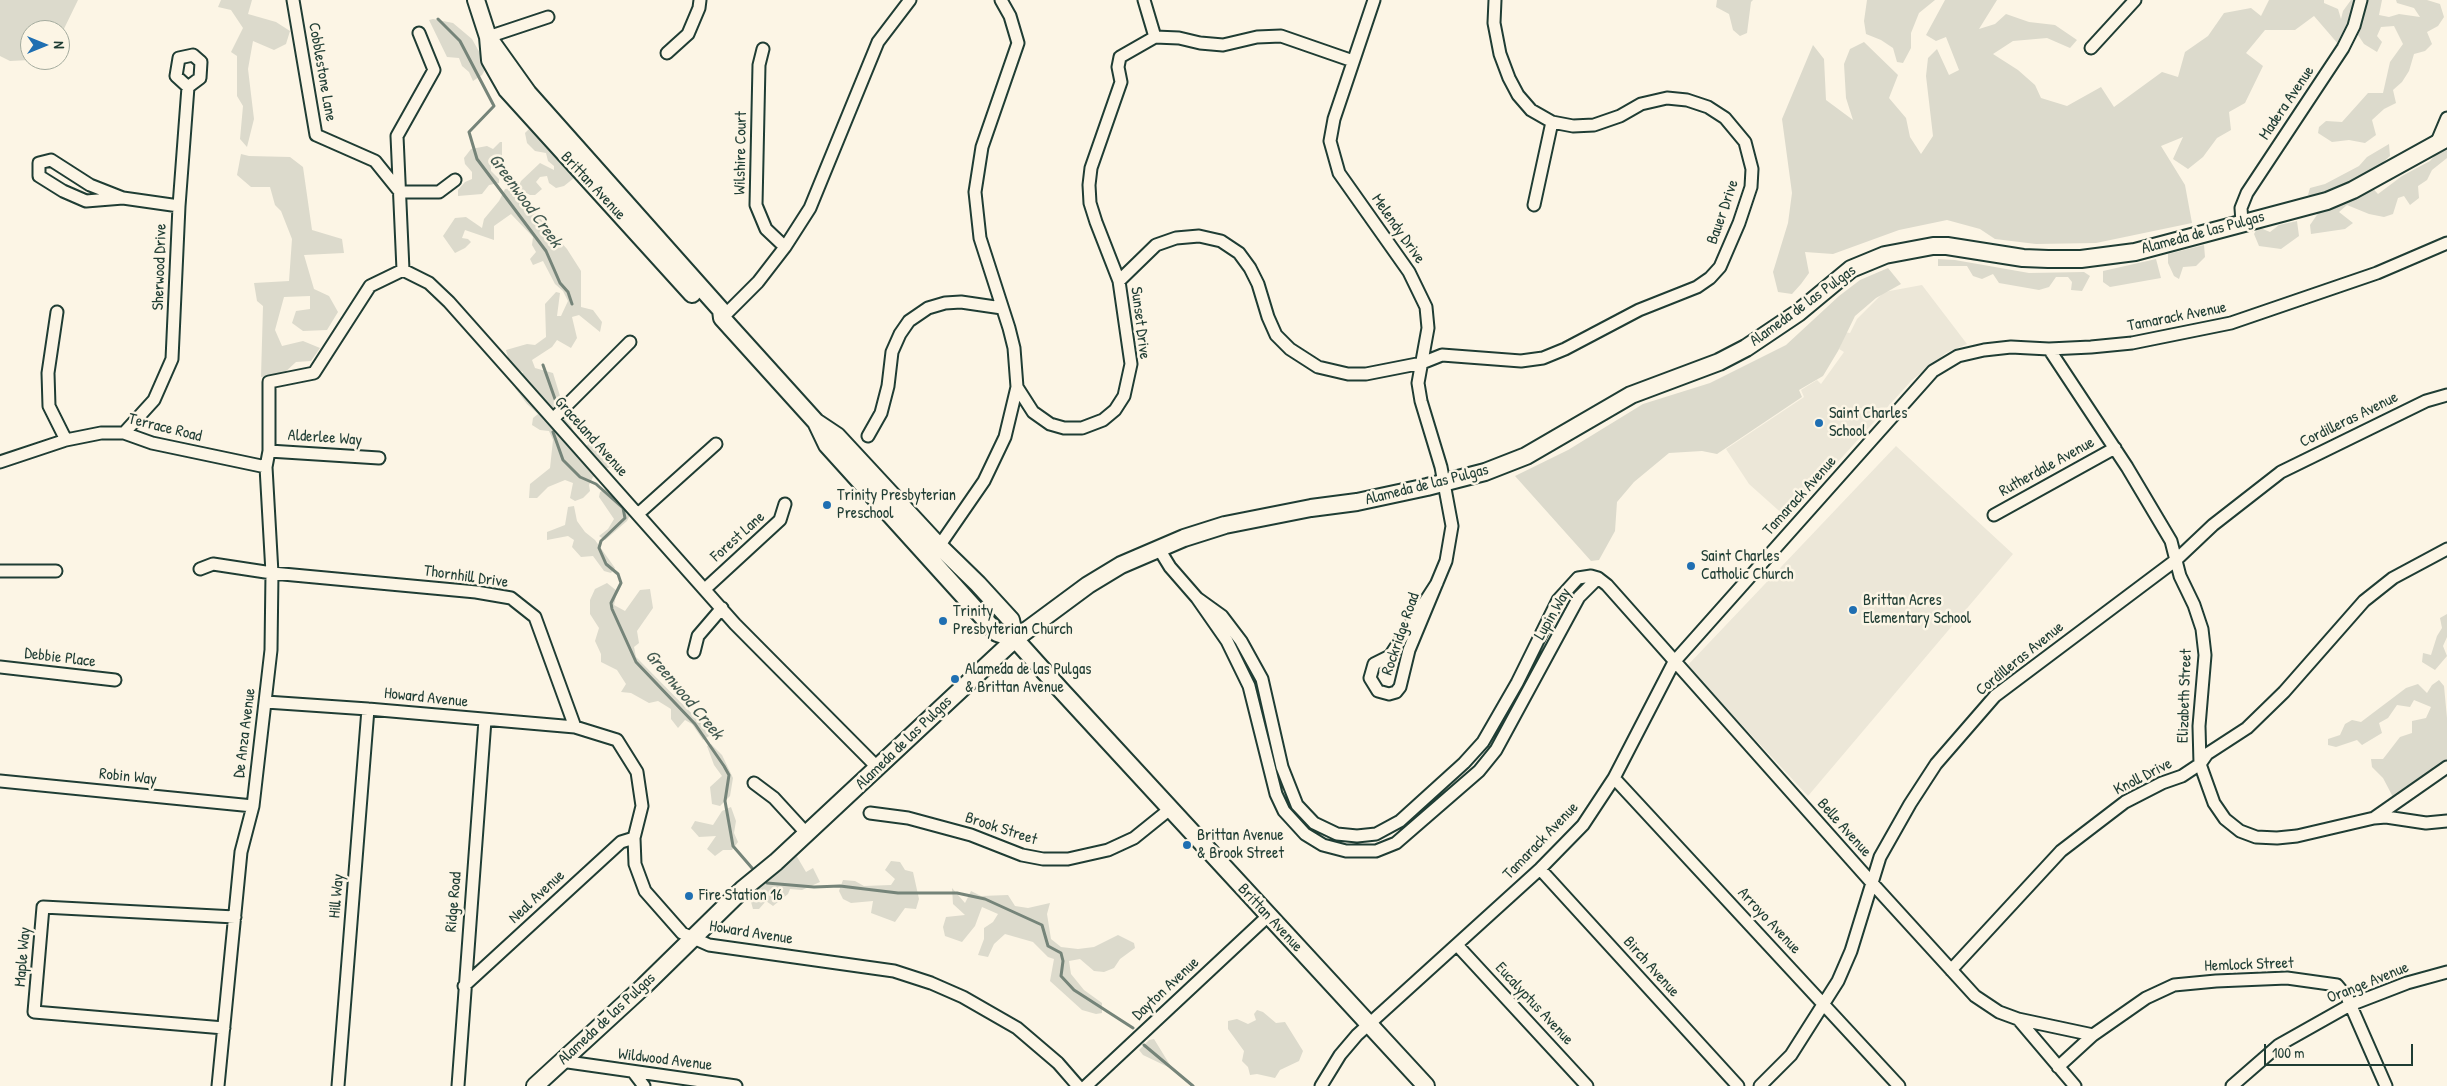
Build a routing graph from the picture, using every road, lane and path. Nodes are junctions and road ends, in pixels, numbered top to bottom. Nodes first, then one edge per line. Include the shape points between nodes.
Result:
1 (293, 0) edge
2 (476, 0) edge
3 (700, 0) edge
4 (910, 0) edge
5 (1001, 0) edge
6 (1144, 0) edge
7 (1374, 0) edge
8 (1495, 0) edge
9 (2135, 0) edge
10 (2361, 0) edge
11 (548, 17) dead end
12 (419, 32) dead end
13 (488, 37) junction
14 (1155, 37) junction
15 (2090, 48) dead end
16 (763, 49) dead end
17 (667, 53) dead end
18 (1353, 61) junction
19 (188, 87) dead end
20 (2447, 118) edge
21 (1552, 122) junction
22 (2442, 141) edge
23 (455, 180) dead end
24 (400, 192) junction
25 (123, 198) junction
26 (1534, 205) dead end
27 (179, 206) junction
28 (2242, 222) junction
29 (2447, 243) edge
30 (785, 247) junction
31 (404, 270) junction
32 (1119, 281) junction
33 (1002, 308) junction
34 (57, 312) dead end
35 (722, 318) junction
36 (630, 342) dead end
37 (2049, 349) junction
38 (1422, 363) junction
39 (1017, 387) junction
40 (2447, 395) edge
41 (553, 419) junction
42 (124, 433) junction
43 (868, 436) dead end
44 (66, 440) junction
45 (716, 444) dead end
46 (2115, 448) junction
47 (269, 451) junction
48 (379, 458) dead end
49 (0, 462) edge
50 (266, 467) junction
51 (1444, 483) junction
52 (785, 504) dead end
53 (638, 514) junction
54 (1994, 515) dead end
55 (1159, 548) junction
56 (2447, 549) edge
57 (933, 550) junction
58 (2176, 560) junction
59 (200, 569) dead end
60 (0, 571) edge
61 (56, 571) dead end
62 (272, 573) junction
63 (1598, 578) junction
64 (1437, 583) junction
65 (705, 589) junction
66 (1197, 598) junction
67 (722, 608) junction
68 (1015, 639) junction
69 (694, 652) dead end
70 (1674, 662) junction
71 (0, 667) edge
72 (115, 680) dead end
73 (266, 702) junction
74 (368, 709) junction
75 (485, 720) junction
76 (575, 726) junction
77 (2200, 764) junction
78 (878, 768) junction
79 (2447, 768) edge
80 (1614, 778) junction
81 (0, 781) edge
82 (754, 783) dead end
83 (253, 806) junction
84 (1170, 809) junction
85 (870, 813) dead end
86 (2374, 818) junction
87 (2447, 821) edge
88 (807, 834) junction
89 (634, 838) junction
90 (1540, 869) junction
91 (1872, 883) junction
92 (1268, 916) junction
93 (235, 917) junction
94 (692, 939) junction
95 (1457, 945) junction
96 (1951, 970) junction
97 (2447, 972) edge
98 (464, 986) junction
99 (1824, 1005) junction
100 (2350, 1005) junction
101 (2018, 1018) junction
102 (1369, 1024) junction
103 (224, 1028) junction
104 (2093, 1035) junction
105 (561, 1061) junction
106 (2058, 1068) junction
107 (634, 1073) junction
108 (218, 1086) edge
109 (338, 1086) edge
110 (458, 1086) edge
111 (535, 1086) edge
112 (644, 1086) edge
113 (736, 1086) edge
114 (1078, 1086) edge
115 (1086, 1086) edge
116 (1321, 1086) edge
117 (1426, 1086) edge
118 (1587, 1086) edge
119 (1738, 1086) edge
120 (1760, 1086) edge
121 (1899, 1086) edge
122 (2075, 1086) edge
123 (2232, 1086) edge
124 (2386, 1086) edge

1 - 24 street, Cobblestone Lane via 316,135 375,161
2 - 13 main road, Brittan Avenue
3 - 17 street via 688,34
4 - 30 street via 878,42 810,208
5 - 33 street, Sunset Drive via 1018,43 982,147 975,192 980,238
6 - 14 street
7 - 18 street, Melendy Drive
8 - 21 street, Bauer Drive via 1494,23 1509,78 1531,110
9 - 15 street
10 - 28 street, Madera Avenue via 2354,26 2343,48 2247,193 2241,208
11 - 13 street
12 - 24 street via 434,70 396,136
13 - 35 main road, Brittan Avenue via 528,93 721,310
14 - 18 street via 1223,45 1257,37 1281,36
14 - 32 street, Sunset Drive via 1120,57 1121,82 1091,168 1090,203
16 - 30 street, Wilshire Court via 759,65 756,205 766,229
18 - 38 street, Melendy Drive via 1330,141 1339,173 1409,272 1426,307 1428,328
19 - 27 street, Sherwood Drive
20 - 22 street
21 - 26 street
21 - 38 street, Bauer Drive via 1594,125 1641,104 1667,98 1688,100 1725,118 1745,142 1752,170 1751,187 1720,267 1697,287 1639,310 1543,358 1521,360 1442,355
22 - 28 main road, Alameda de las Pulgas via 2328,201
23 - 24 street via 439,192
24 - 31 street
25 - 25 street via 90,184 51,160 39,163 39,176 86,201
25 - 27 street
27 - 42 street, Sherwood Drive via 172,359 154,400
28 - 51 main road, Alameda de las Pulgas via 2135,252 2081,259 2023,258 1947,246 1914,248 1885,255 1851,269 1770,333 1739,352 1631,395 1526,456
29 - 37 street, Tamarack Avenue via 2377,273 2231,324 2132,343
30 - 35 street via 758,282
31 - 41 street, Graceland Avenue via 429,283 442,296
31 - 47 street, De Anza Avenue via 370,286 314,373 269,382
32 - 38 street via 1156,245 1176,238 1198,236 1221,241 1239,253 1250,268 1276,335 1290,350 1311,363 1348,374 1385,372
32 - 39 street, Sunset Drive via 1131,364 1124,396 1115,410 1103,420 1082,428 1064,428 1050,424 1033,412
33 - 39 street, Sunset Drive via 1014,348
33 - 43 street via 944,302 909,321 892,352 881,413
34 - 44 street via 48,373 49,406
35 - 57 main road, Brittan Avenue via 816,422 837,436
36 - 41 street
37 - 46 street, Elizabeth Street
37 - 70 street, Tamarack Avenue via 2011,346 1984,350 1958,356 1933,371
38 - 51 street, Melendy Drive via 1418,383 1421,401
39 - 57 street via 1006,437 984,481
40 - 58 street, Cordilleras Avenue via 2426,401 2281,472 2213,525
41 - 53 street, Graceland Avenue
42 - 44 street, Terrace Road via 101,433
42 - 50 street, Terrace Road via 152,443
44 - 49 street, Terrace Road
45 - 53 street
46 - 54 street, Rutherdale Avenue
46 - 58 street, Elizabeth Street via 2171,541
47 - 48 street, Alderlee Way
47 - 50 street, De Anza Avenue
50 - 62 street, De Anza Avenue
51 - 55 main road, Alameda de las Pulgas via 1234,523
51 - 64 street, Rockridge Road via 1452,526 1446,561
52 - 65 street, Forest Lane via 780,520
53 - 65 street, Graceland Avenue
55 - 66 street, Lupin Way via 1170,567
55 - 68 main road, Alameda de las Pulgas via 1088,585
56 - 77 street, Knoll Drive via 2393,578 2364,601 2284,692 2247,728 2207,754
57 - 68 main road, Brittan Avenue via 1011,620
58 - 77 street, Elizabeth Street via 2199,621 2205,655 2199,726
58 - 91 street, Cordilleras Avenue via 1995,696 1936,764 1880,857
59 - 62 street, Thornhill Drive via 213,564
60 - 61 street
62 - 73 street, De Anza Avenue via 271,650
62 - 76 street, Thornhill Drive via 511,598 534,618
63 - 66 street, Lupin Way via 1578,578 1558,600 1517,683 1483,742 1464,763 1400,821 1376,834 1357,836 1337,834 1314,823 1297,805 1282,767 1262,679 1241,641 1222,616
63 - 66 street, Lupin Way via 1579,597 1496,750 1479,771 1413,830 1396,843 1376,851 1346,851 1323,845 1305,834 1284,811 1276,794 1249,686 1227,641
63 - 70 street, Belle Avenue
64 - 64 street, Rockridge Road via 1390,656 1374,664 1370,678 1378,691 1389,694 1400,687 1410,650
65 - 67 street, Graceland Avenue
67 - 69 street via 698,636
67 - 78 street, Graceland Avenue
68 - 78 main road, Alameda de las Pulgas
68 - 84 main road, Brittan Avenue
70 - 80 street, Tamarack Avenue
70 - 91 street, Belle Avenue
71 - 72 street, Debbie Place
73 - 74 street, Howard Avenue
73 - 83 street, De Anza Avenue
74 - 75 street, Howard Avenue
74 - 109 street, Hill Way
75 - 76 street, Howard Avenue
75 - 98 street, Ridge Road
76 - 89 street, Howard Avenue via 617,740 637,772 642,806
77 - 86 street, Elizabeth Street via 2214,803 2225,819 2240,831 2256,837 2297,836
77 - 96 street, Knoll Drive via 2182,776 2125,802 2061,851
78 - 88 main road, Alameda de las Pulgas
79 - 86 street
80 - 90 street, Tamarack Avenue via 1583,825
80 - 99 street, Arroyo Avenue
81 - 83 street, Robin Way
82 - 88 street via 774,798
83 - 93 street, De Anza Avenue via 240,852
84 - 85 street, Brook Street via 1134,838 1108,850 1060,859 1022,855 970,835 908,818
84 - 92 main road, Brittan Avenue
86 - 87 street, Elizabeth Street via 2426,823
88 - 94 main road, Alameda de las Pulgas via 743,889
89 - 94 street, Howard Avenue via 636,864 645,892 678,931
89 - 98 street, Neal Avenue via 621,842
90 - 95 street, Tamarack Avenue
90 - 119 street, Birch Avenue
91 - 96 street, Belle Avenue
91 - 99 street, Cordilleras Avenue via 1851,951
92 - 102 main road, Brittan Avenue
92 - 115 street, Dayton Avenue
93 - 103 street, De Anza Avenue
93 - 103 street, Maple Way via 43,907 34,1012
94 - 105 main road, Alameda de las Pulgas
94 - 114 street, Howard Avenue via 709,945 894,971 931,983 1017,1028 1058,1063
95 - 102 street, Tamarack Avenue
95 - 118 street, Eucalyptus Avenue
96 - 101 street, Belle Avenue via 1975,996 1999,1012
97 - 100 street, Orange Avenue
98 - 110 street, Ridge Road
99 - 120 street, Cordilleras Avenue via 1791,1055
99 - 121 street, Arroyo Avenue
100 - 104 street, Hemlock Street via 2337,985 2287,978 2174,985 2146,998
100 - 123 street, Orange Avenue via 2280,1045
100 - 124 street, Hemlock Street
101 - 104 street
101 - 106 street
102 - 116 street, Tamarack Avenue via 1340,1055
102 - 117 main road, Brittan Avenue
103 - 108 street, De Anza Avenue
104 - 106 street, Hemlock Street
105 - 107 street, Wildwood Avenue
105 - 111 main road, Alameda de las Pulgas
106 - 122 street
107 - 112 street
107 - 113 street, Wildwood Avenue

